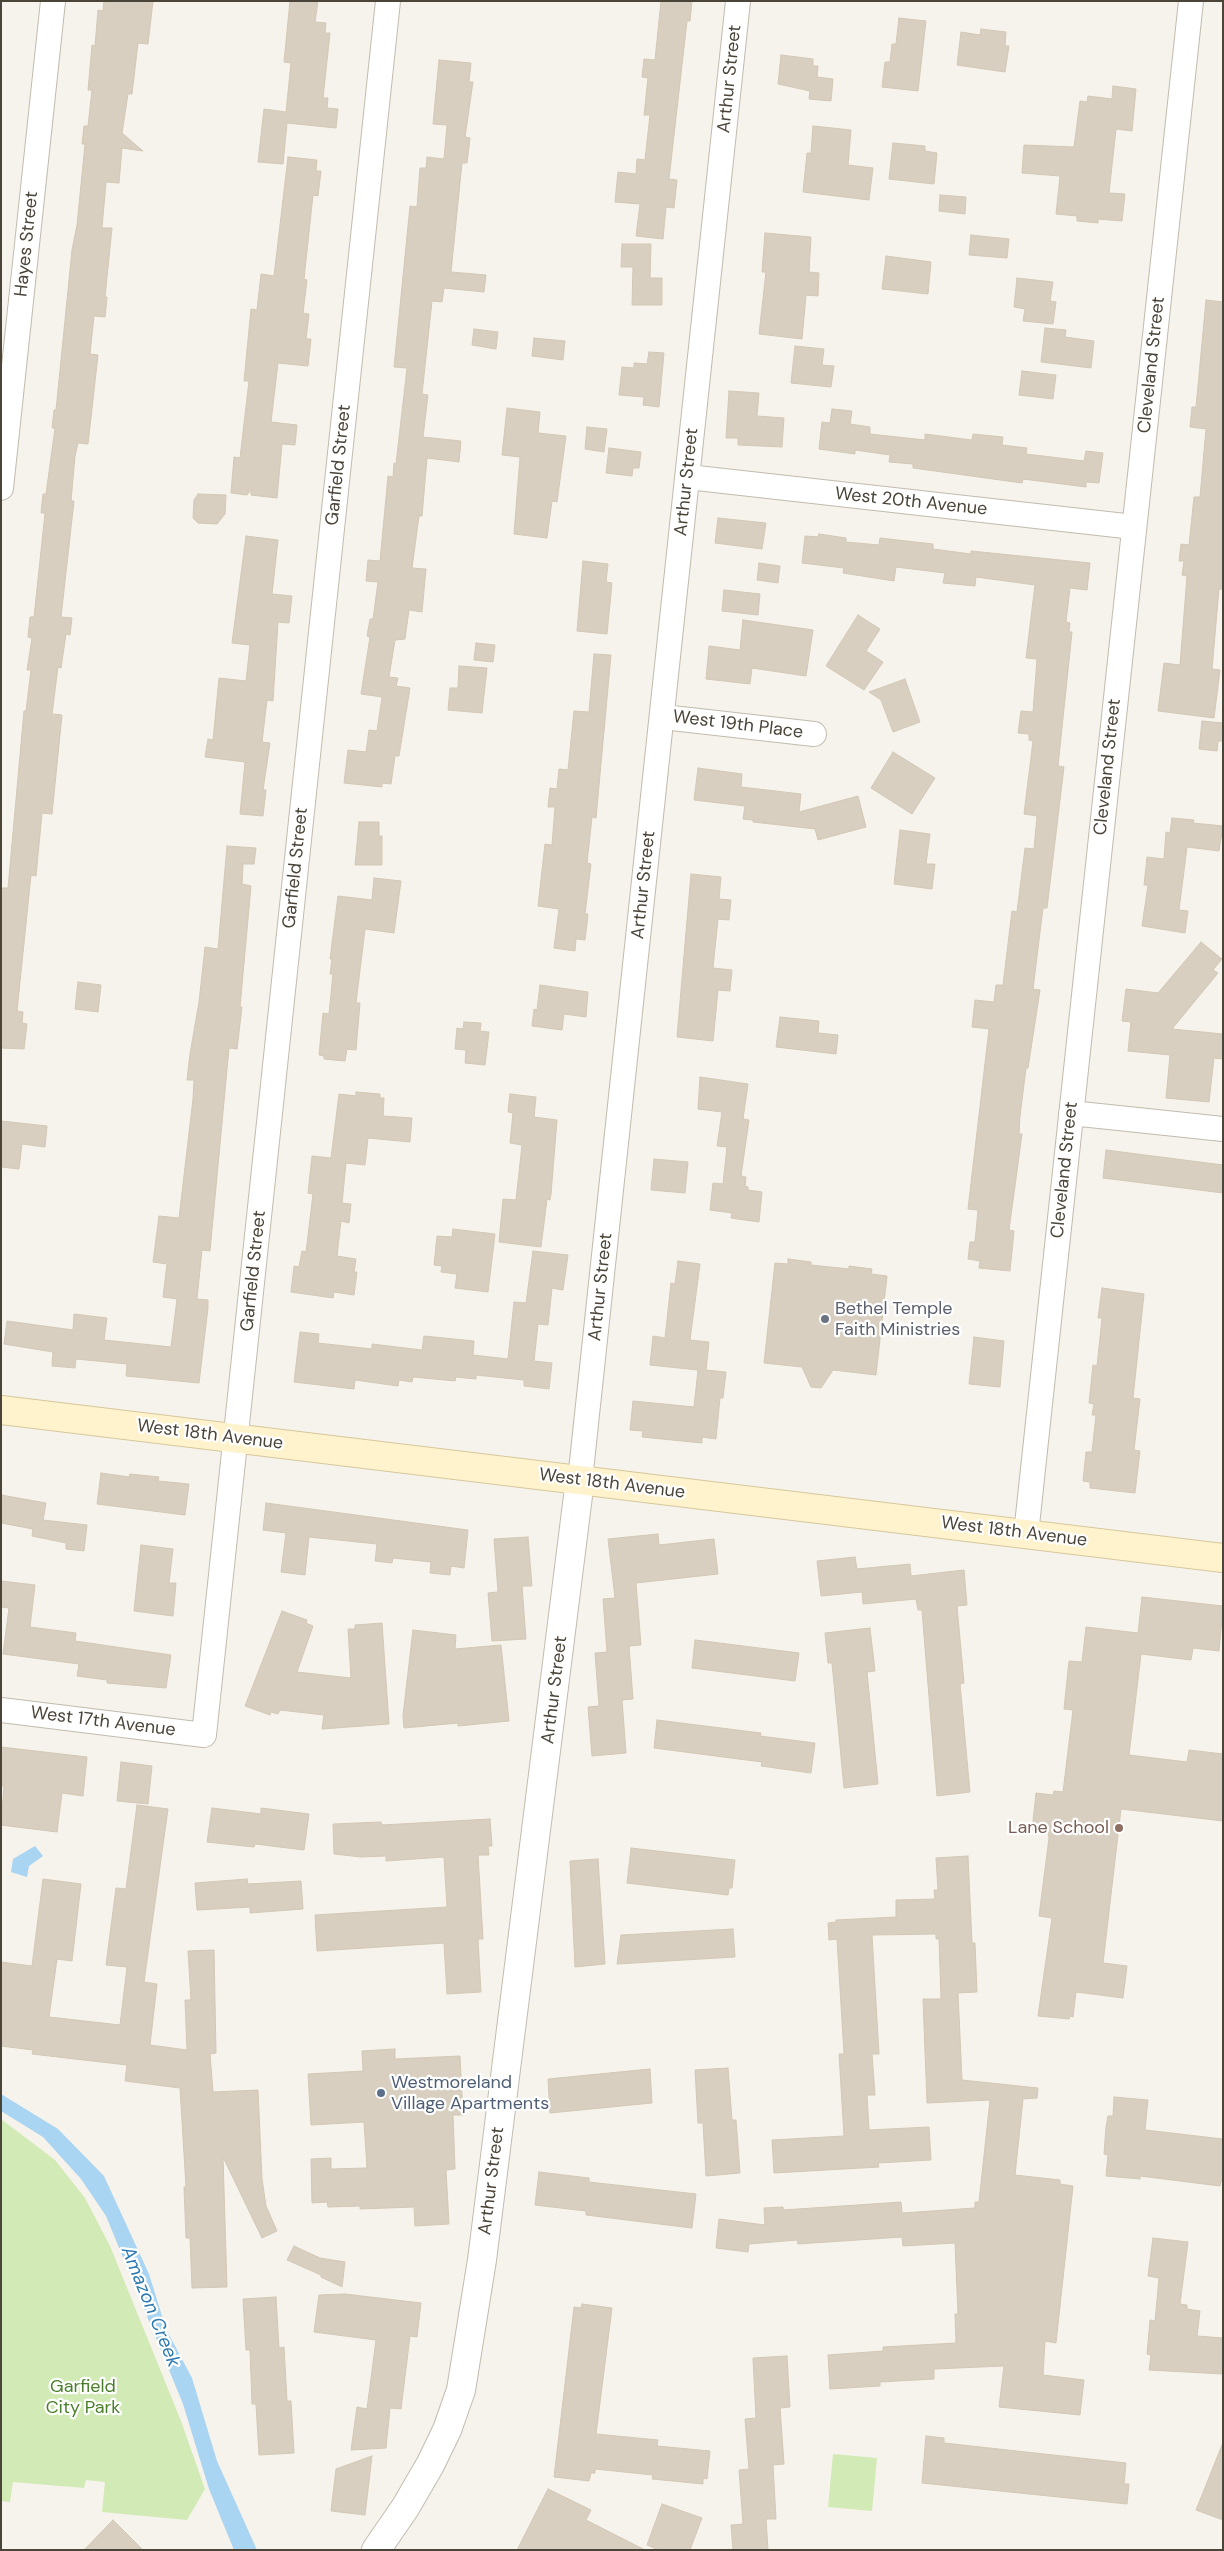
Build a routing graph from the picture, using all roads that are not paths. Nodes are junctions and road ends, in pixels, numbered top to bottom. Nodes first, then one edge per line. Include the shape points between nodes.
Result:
1 (53, 1) edge
2 (388, 1) edge
3 (738, 1) edge
4 (1191, 1) edge
5 (688, 477) junction
6 (1, 488) edge
7 (1134, 527) junction
8 (663, 717) junction
9 (814, 734) dead end
10 (1071, 1113) junction
11 (1223, 1129) edge
12 (1, 1410) edge
13 (236, 1438) junction
14 (580, 1480) junction
15 (1026, 1534) junction
16 (1223, 1558) edge
17 (1, 1710) edge
18 (204, 1735) joint
19 (376, 2550) edge

1 - 6 street, Hayes Street
2 - 13 street, Garfield Street
3 - 5 street, Arthur Street
4 - 7 street, Cleveland Street
5 - 7 street, West 20th Avenue
5 - 8 street, Arthur Street
7 - 10 street, Cleveland Street
8 - 9 street, West 19th Place
8 - 14 street, Arthur Street
10 - 11 street
10 - 15 street, Cleveland Street
12 - 13 main road, West 18th Avenue
13 - 14 main road, West 18th Avenue
13 - 18 street, Garfield Street
14 - 15 main road, West 18th Avenue
14 - 19 street, Arthur Street via 482,2260 462,2382 447,2430 430,2465
15 - 16 main road, West 18th Avenue
17 - 18 street, West 17th Avenue

